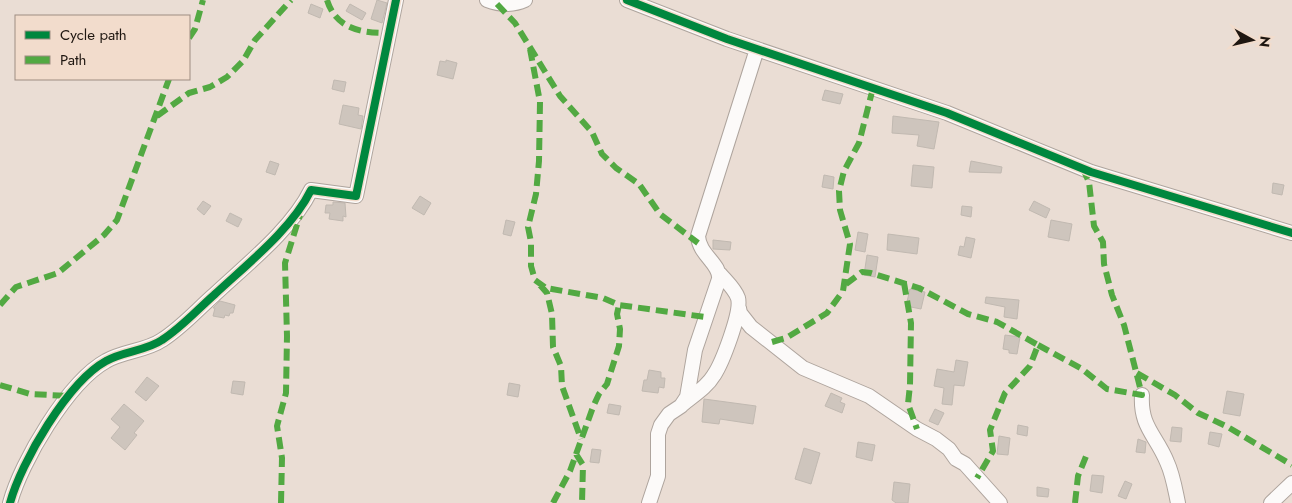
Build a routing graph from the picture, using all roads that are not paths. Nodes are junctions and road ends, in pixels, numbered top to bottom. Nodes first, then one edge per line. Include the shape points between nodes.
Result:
1 (396, 0) edge
2 (487, 0) edge
3 (525, 0) edge
4 (627, 0) edge
5 (757, 49) junction
6 (1292, 233) edge
7 (720, 274) junction
8 (739, 308) junction
9 (1142, 396) dead end
10 (681, 406) junction
11 (1292, 483) edge
12 (10, 503) edge
13 (649, 503) edge
14 (1000, 503) edge
15 (1178, 503) edge
16 (1271, 503) edge

1 - 12 street via 356,196 311,190 288,222 248,264 179,328 161,342 104,362 60,406 14,485
2 - 3 street via 497,4 516,4
4 - 5 street
5 - 6 street via 947,113 1091,172
5 - 7 street via 698,236 701,251
7 - 8 street via 735,293
7 - 10 street via 695,350 687,397
8 - 10 street via 714,375 706,386
8 - 14 street via 751,327 803,368 869,396 949,448
9 - 15 street via 1141,413 1167,462
10 - 13 street via 669,414 658,434 658,476
11 - 16 street

